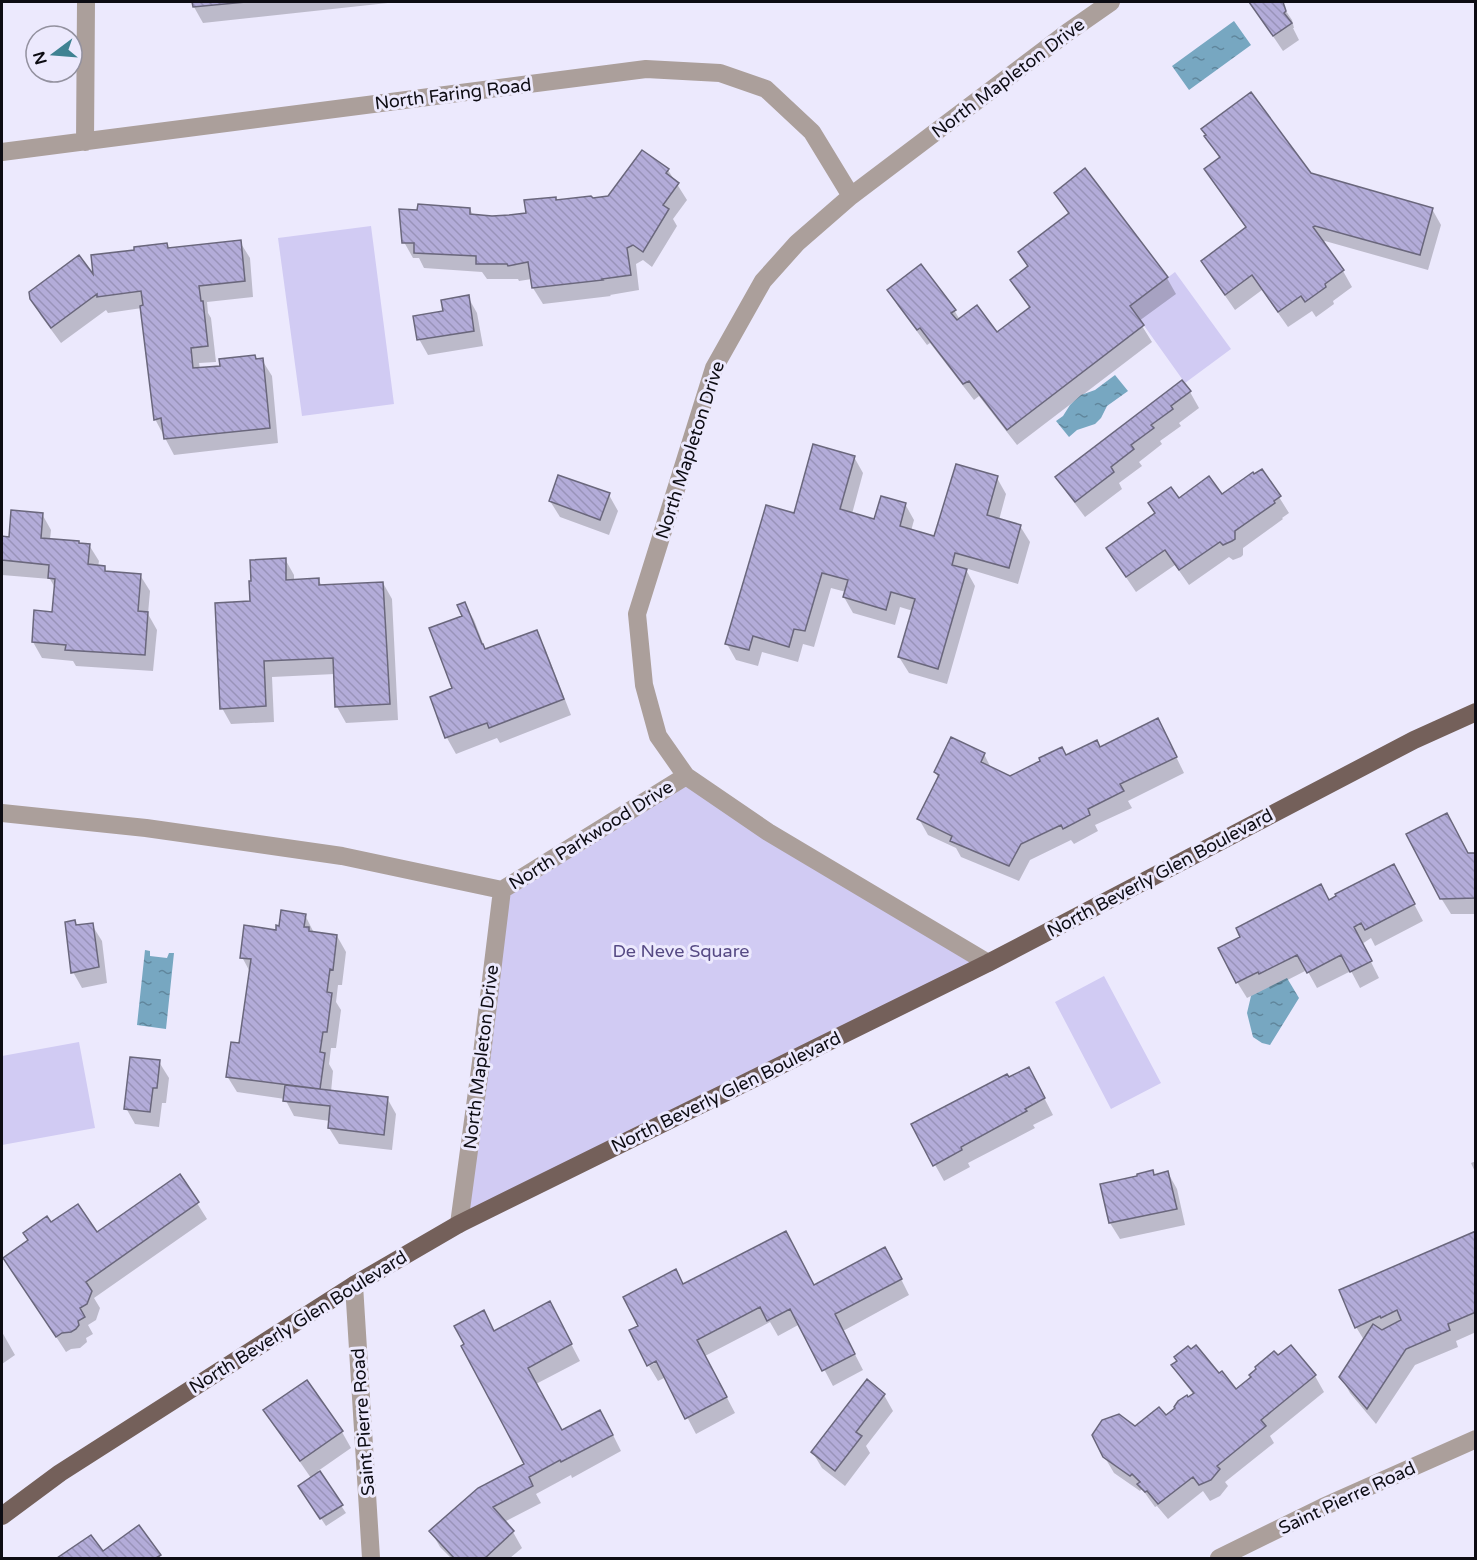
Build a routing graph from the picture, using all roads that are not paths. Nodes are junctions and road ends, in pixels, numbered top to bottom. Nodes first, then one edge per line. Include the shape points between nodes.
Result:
1 (86, 2) edge
2 (1111, 2) edge
3 (85, 142) junction
4 (2, 152) edge
5 (851, 196) junction
6 (1476, 712) edge
7 (686, 776) junction
8 (2, 813) edge
9 (502, 890) junction
10 (988, 963) junction
11 (459, 1224) junction
12 (354, 1286) junction
13 (1476, 1439) edge
14 (2, 1516) edge
15 (371, 1558) edge
16 (1219, 1558) edge

1 - 3 street
2 - 5 street, North Mapleton Drive
3 - 4 street, North Faring Road
3 - 5 street, North Faring Road via 646,69 720,73 766,89 812,132
5 - 7 street, North Mapleton Drive via 797,243 763,281 714,368 637,614 644,685 658,736
6 - 10 main road, North Beverly Glen Boulevard via 1414,740
7 - 9 street, North Parkwood Drive
7 - 10 street, North Parkwood Drive via 768,832
8 - 9 street, North Parkwood Drive via 146,828 342,856
9 - 11 street, North Mapleton Drive
10 - 11 main road, North Beverly Glen Boulevard
11 - 12 main road, North Beverly Glen Boulevard
12 - 14 main road, North Beverly Glen Boulevard via 60,1473
12 - 15 street, Saint Pierre Road
13 - 16 street, Saint Pierre Road

